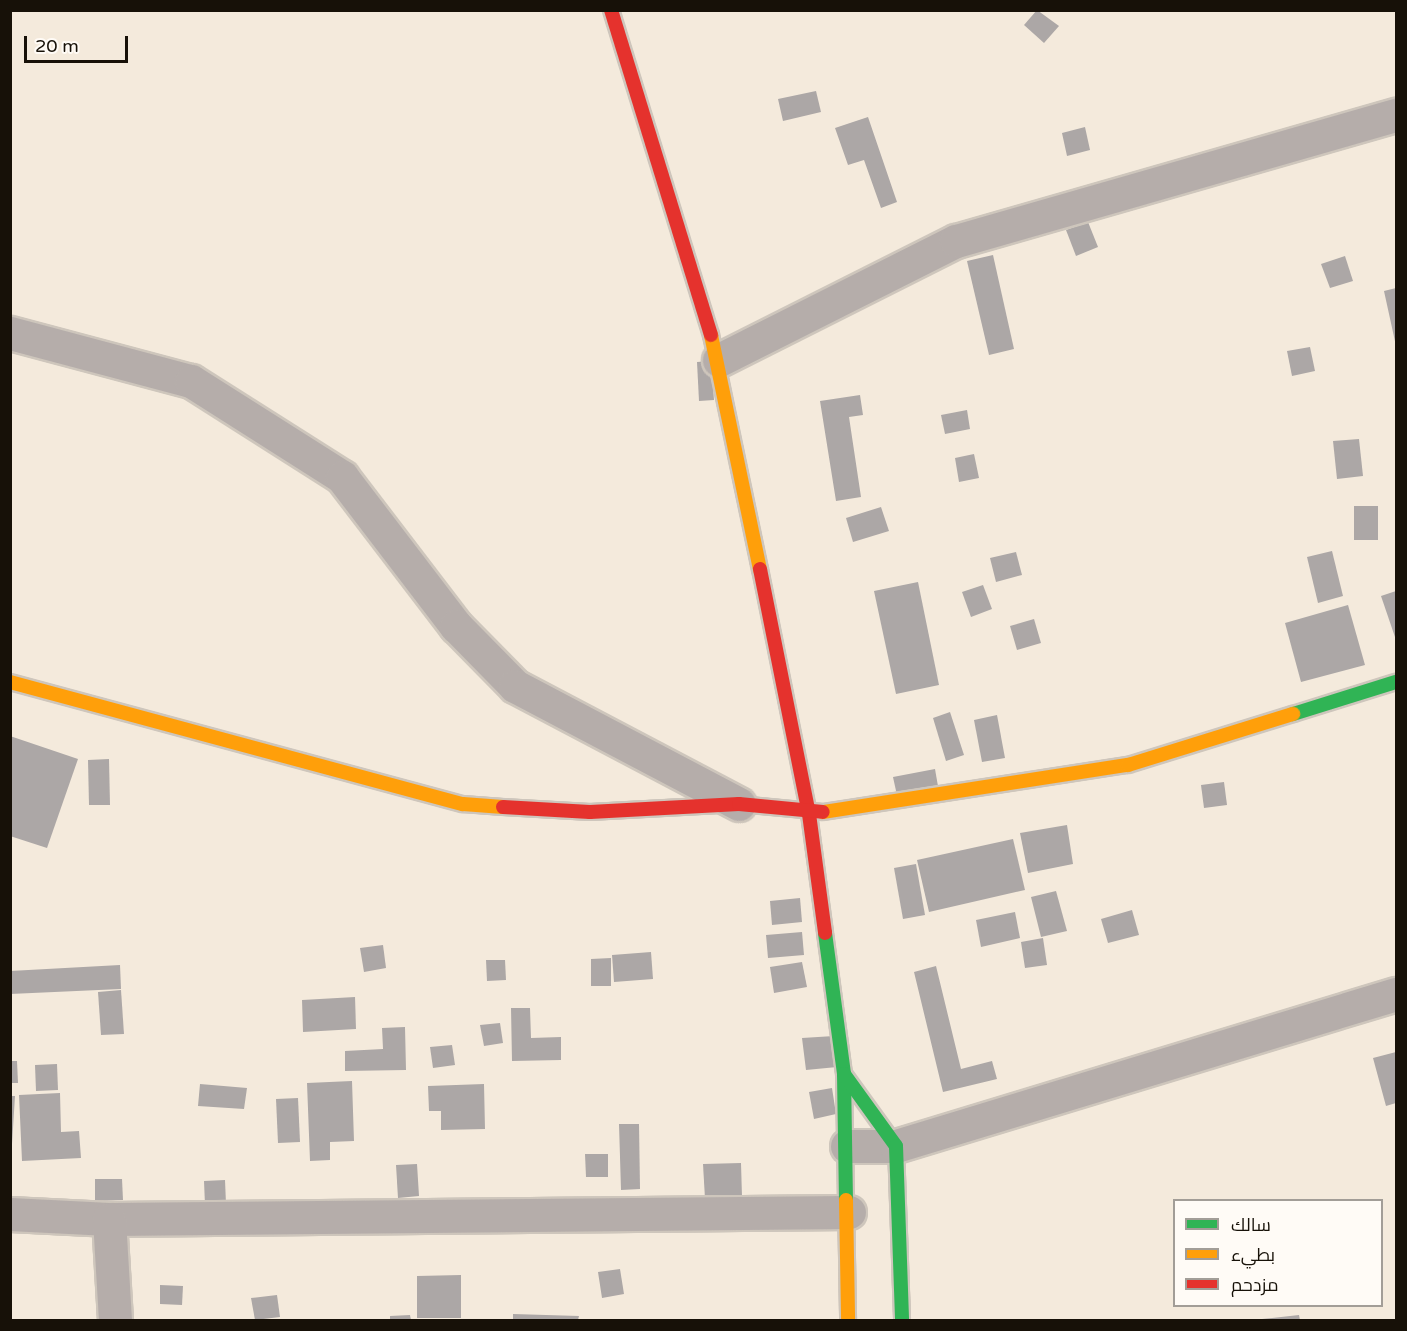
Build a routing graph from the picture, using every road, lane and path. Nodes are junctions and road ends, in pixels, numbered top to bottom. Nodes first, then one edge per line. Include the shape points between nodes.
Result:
1 (611, 10) edge
2 (1396, 116) edge
3 (10, 333) edge
4 (719, 360) junction
5 (10, 682) edge
6 (1396, 682) edge
7 (739, 804) junction
8 (809, 814) junction
9 (1396, 994) edge
10 (844, 1074) junction
11 (846, 1146) junction
12 (896, 1146) junction
13 (849, 1212) junction
14 (10, 1214) edge
15 (109, 1219) junction
16 (115, 1320) edge
17 (848, 1320) edge
18 (902, 1320) edge

1 - 4 street
2 - 4 street via 956,241
3 - 7 street via 191,381 342,477 456,626 515,686
4 - 8 street
5 - 7 street via 463,804 590,812
6 - 8 street via 1128,765
7 - 8 street
8 - 10 street
9 - 12 street
10 - 11 street
10 - 12 street
11 - 12 street
11 - 13 street
12 - 18 street
13 - 15 street
13 - 17 street
14 - 15 street
15 - 16 street

